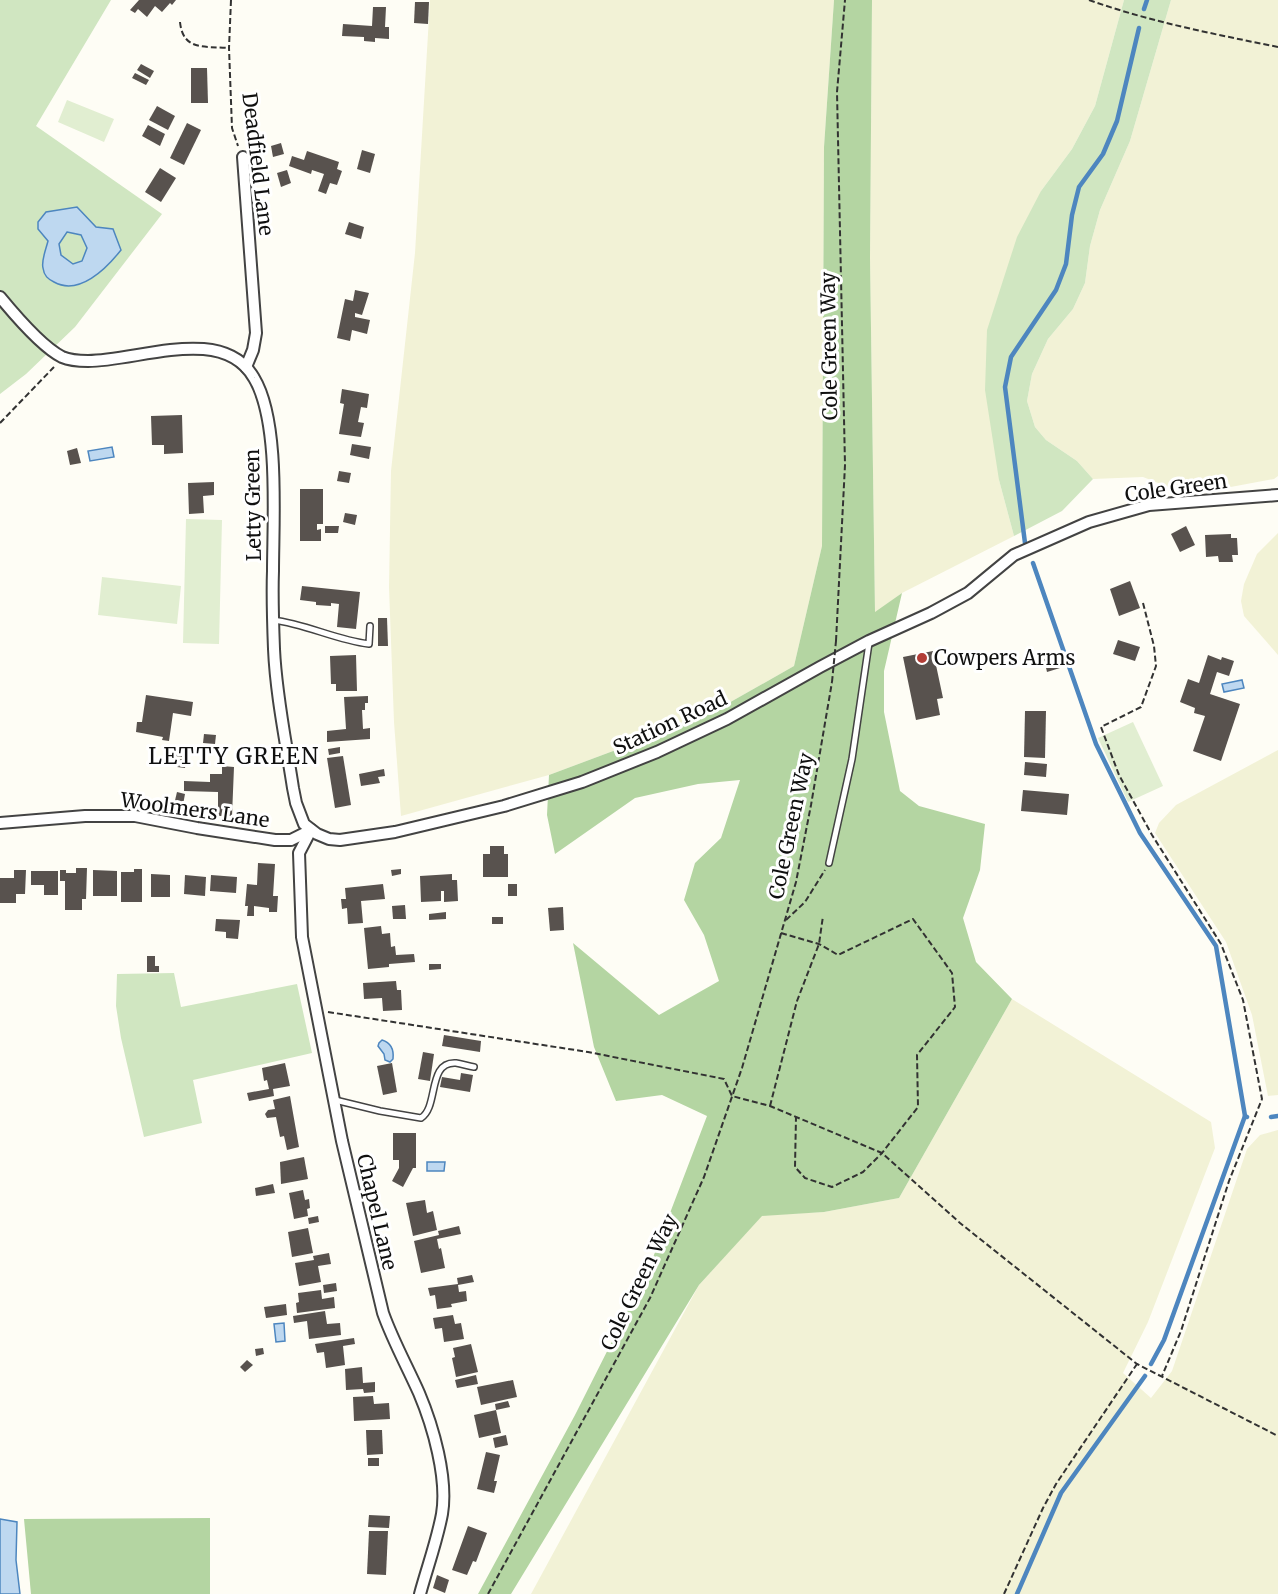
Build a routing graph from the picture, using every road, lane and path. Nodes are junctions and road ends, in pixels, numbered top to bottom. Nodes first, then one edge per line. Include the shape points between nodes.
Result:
1 (231, 0) edge
2 (845, 0) edge
3 (1089, 0) edge
4 (180, 22) dead end
5 (1278, 47) edge
6 (229, 48) junction
7 (243, 157) joint
8 (0, 297) edge
9 (63, 358) junction
10 (246, 367) junction
11 (0, 423) edge
12 (1278, 495) edge
13 (1014, 555) joint
14 (1143, 603) dead end
15 (273, 620) junction
16 (370, 626) dead end
17 (869, 641) junction
18 (0, 823) edge
19 (311, 830) junction
20 (829, 863) joint
21 (823, 916) dead end
22 (785, 920) junction
23 (781, 933) junction
24 (819, 944) junction
25 (316, 1010) junction
26 (474, 1067) dead end
27 (732, 1096) junction
28 (334, 1100) junction
29 (770, 1106) junction
30 (796, 1118) junction
31 (882, 1153) junction
32 (1137, 1364) junction
33 (1162, 1376) junction
34 (1278, 1436) edge
35 (420, 1594) edge
36 (488, 1594) edge
37 (1004, 1594) edge

1 - 6 path, Deadfield Lane
2 - 22 path, Cole Green Way, bridge via 837,93 845,465 836,641 812,805
3 - 5 path via 1174,26
4 - 6 path via 187,42
6 - 7 path, Deadfield Lane via 232,128
7 - 10 street, Deadfield Lane via 256,333
8 - 9 street via 48,348
9 - 10 street via 99,361 207,349 229,355
9 - 11 path
10 - 15 street, Letty Green via 259,388 268,422 274,520
12 - 13 street, Cole Green via 1149,505 1089,522
13 - 17 street, Station Road via 968,593
14 - 33 path via 1156,666 1141,707 1101,727 1119,775 1152,835 1221,944 1243,1000 1262,1099 1229,1181 1181,1331
15 - 16 lane via 369,644
15 - 19 street, Letty Green via 296,803 304,824
17 - 19 street, Station Road via 727,719 582,782 504,806 395,832 340,840 324,838
17 - 20 lane via 852,759
18 - 19 street, Woolmers Lane via 135,816 275,840 291,840
19 - 25 street, Chapel Lane via 300,848 298,874 302,937
20 - 22 path via 805,902
21 - 24 path
22 - 23 path, Cole Green Way
23 - 24 path
23 - 27 path, Cole Green Way
24 - 29 path via 797,1001
24 - 31 path via 838,955 913,919 952,973 955,1007 917,1055 918,1107
25 - 27 path via 588,1052 724,1079
25 - 28 street, Chapel Lane
26 - 28 lane via 454,1063 439,1071 429,1109 421,1118
27 - 29 path
27 - 36 path, Cole Green Way via 704,1177 650,1298
28 - 35 street, Chapel Lane via 383,1313 419,1394 439,1458 442,1513
29 - 30 path
30 - 31 path
30 - 31 path via 795,1167 805,1178 832,1187 863,1172
31 - 32 path via 960,1223
32 - 33 path
32 - 37 path via 1056,1484
33 - 34 path

